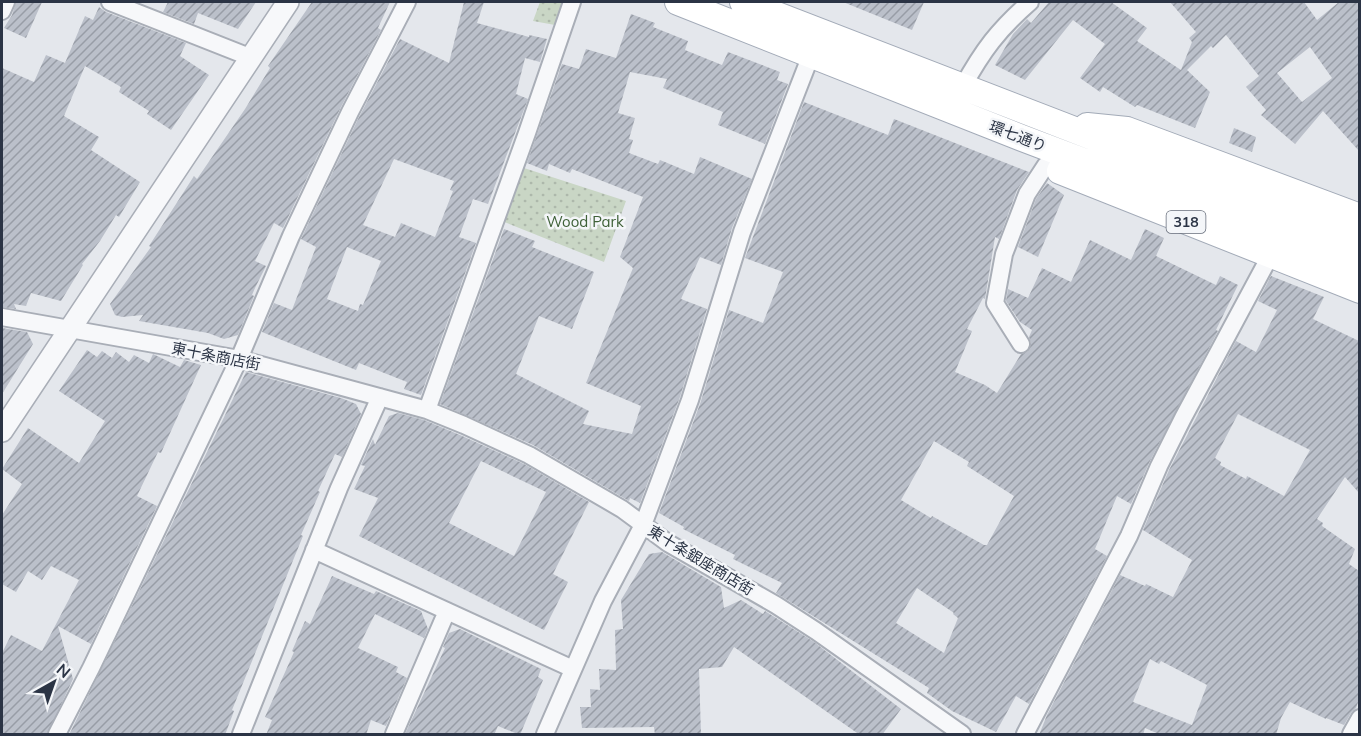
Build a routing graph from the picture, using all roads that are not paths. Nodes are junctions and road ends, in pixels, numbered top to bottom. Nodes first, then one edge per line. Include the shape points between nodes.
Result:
1 (6, 2) edge
2 (110, 2) edge
3 (288, 2) edge
4 (407, 2) edge
5 (572, 2) edge
6 (678, 2) edge
7 (743, 2) edge
8 (1030, 2) edge
9 (2, 11) edge
10 (811, 55) junction
11 (252, 58) junction
12 (962, 88) junction
13 (1054, 123) junction
14 (1022, 138) junction
15 (1046, 165) junction
16 (1258, 214) junction
17 (1359, 217) edge
18 (1359, 242) edge
19 (1270, 256) junction
20 (1359, 266) edge
21 (1359, 290) edge
22 (2, 317) edge
23 (70, 329) junction
24 (1021, 344) dead end
25 (239, 359) junction
26 (380, 397) junction
27 (427, 410) junction
28 (2, 431) edge
29 (643, 525) junction
30 (314, 550) junction
31 (447, 611) junction
32 (573, 669) junction
33 (1359, 718) edge
34 (57, 735) edge
35 (241, 735) edge
36 (394, 735) edge
37 (544, 735) edge
38 (962, 735) edge
39 (1025, 735) edge
40 (1351, 735) edge

1 - 9 street
2 - 11 street
3 - 11 street
4 - 25 street via 296,226
5 - 27 street
6 - 10 main road, 環七通り / 318
7 - 12 main road, 環七通り / 318
8 - 12 street via 1003,26
10 - 14 main road, 環七通り / 318
10 - 29 street via 742,232 690,400
11 - 23 street
12 - 13 main road, 環七通り / 318
13 - 16 main road, 環七通り / 318
13 - 17 main road, 318 via 1127,130
14 - 15 main road, 318
14 - 16 main road, 環七通り / 318
15 - 19 main road, 318
15 - 24 street via 1027,194 1004,254 995,303
16 - 18 main road, 環七通り / 318
16 - 20 main road, 環七通り / 318
19 - 21 main road, 318
19 - 39 street via 1183,418 1129,536
22 - 23 street, 東十条商店街
23 - 25 street, 東十条商店街
23 - 28 street
25 - 26 street, 東十条商店街
25 - 34 street
26 - 27 street, 東十条商店街
26 - 30 street
27 - 29 street, 東十条銀座商店街 via 529,455
29 - 32 street
29 - 38 street, 東十条銀座商店街 via 792,615
30 - 31 street
30 - 35 street
31 - 32 street
31 - 36 street
32 - 37 street
33 - 40 street

